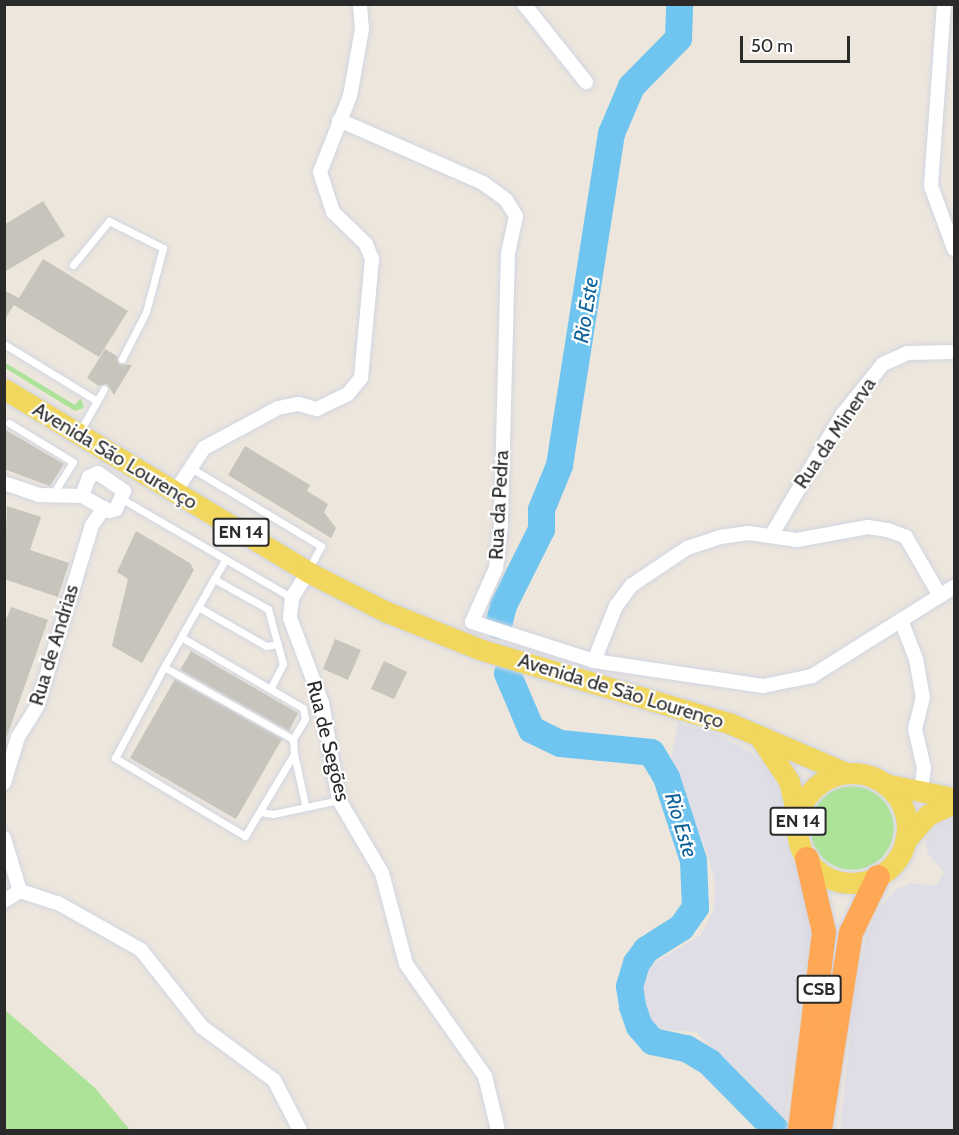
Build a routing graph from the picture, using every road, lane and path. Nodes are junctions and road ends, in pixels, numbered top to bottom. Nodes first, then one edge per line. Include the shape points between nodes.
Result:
1 (360, 4) edge
2 (524, 4) edge
3 (944, 4) edge
4 (586, 82) dead end
5 (339, 120) junction
6 (954, 249) edge
7 (73, 265) dead end
8 (4, 344) edge
9 (954, 352) edge
10 (122, 359) dead end
11 (4, 389) edge
12 (104, 389) dead end
13 (97, 400) junction
14 (9, 423) dead end
15 (78, 433) junction
16 (122, 460) junction
17 (189, 467) junction
18 (110, 480) junction
19 (4, 483) edge
20 (175, 492) junction
21 (82, 496) junction
22 (51, 497) junction
23 (122, 499) junction
24 (104, 508) junction
25 (771, 536) junction
26 (225, 560) junction
27 (308, 572) junction
28 (214, 579) junction
29 (954, 587) edge
30 (939, 596) junction
31 (292, 598) junction
32 (198, 607) junction
33 (901, 620) junction
34 (181, 637) junction
35 (278, 644) junction
36 (482, 650) joint
37 (594, 661) junction
38 (164, 667) junction
39 (575, 676) junction
40 (271, 688) junction
41 (4, 732) edge
42 (759, 736) junction
43 (18, 737) junction
44 (293, 739) junction
45 (294, 754) junction
46 (846, 773) junction
47 (4, 783) edge
48 (884, 784) junction
49 (921, 793) junction
50 (954, 798) edge
51 (339, 800) junction
52 (954, 803) edge
53 (305, 804) junction
54 (260, 812) junction
55 (798, 820) junction
56 (4, 838) edge
57 (905, 841) junction
58 (807, 859) junction
59 (878, 877) junction
60 (20, 891) junction
61 (4, 901) edge
62 (807, 1127) edge
63 (300, 1131) edge
64 (498, 1131) edge

1 - 5 street via 362,29 350,96
2 - 4 street
3 - 6 street via 931,186
5 - 17 street via 320,172 333,212 366,244 372,259 361,378 348,394 317,410 291,405 269,412 204,448
5 - 37 street, Rua da Pedra via 496,192 516,216 508,253 501,525 496,568 472,622
7 - 10 lane via 109,221 163,248 146,312
8 - 13 lane
9 - 25 street, Rua da Minerva via 908,353 883,364 831,432
11 - 15 main road, Avenida São Lourenço / EN 14
12 - 13 lane
13 - 15 lane
14 - 22 lane via 74,462
15 - 16 main road, Avenida São Lourenço / EN 14
16 - 18 street
16 - 20 main road, Avenida São Lourenço / EN 14
17 - 20 street
17 - 27 lane via 321,546
18 - 21 street via 93,473
18 - 23 street via 122,488
19 - 22 street
20 - 27 main road, Avenida São Lourenço / EN 14
21 - 22 street
21 - 24 street
23 - 24 street via 116,509
23 - 26 lane
24 - 43 street, Rua de Andrias via 92,525 79,563 37,707
25 - 30 street via 797,540 868,527 888,530 906,537 921,556
25 - 37 street via 749,533 687,548 632,585 616,606
26 - 28 lane
26 - 31 lane
27 - 31 street
27 - 36 main road, Avenida São Lourenço / EN 14 via 387,612
28 - 32 lane
28 - 35 lane via 268,609
29 - 30 street
30 - 33 street
31 - 51 street, Rua de Segões via 290,618 322,703
32 - 34 lane
32 - 35 lane via 266,646
33 - 37 street via 812,676 763,686
33 - 49 street via 916,659 922,697 915,729 924,767
34 - 38 lane
34 - 40 lane
35 - 40 lane via 283,664
36 - 39 main road, Avenida de São Lourenço / EN 14
37 - 39 street
38 - 44 lane
38 - 54 lane via 115,758 245,836
39 - 42 main road, Avenida de São Lourenço / EN 14
40 - 44 lane via 303,708 305,719
41 - 43 street
42 - 46 main road, Avenida de São Lourenço / EN 14
42 - 55 main road, EN 14 via 789,781
43 - 47 street, Rua de Andrias
44 - 45 lane
45 - 53 lane
45 - 54 lane
46 - 48 main road, Avenida de São Lourenço / EN 14
46 - 55 main road, EN 14 via 813,789
48 - 49 main road, Avenida de São Lourenço / EN 14
48 - 57 main road via 904,811
49 - 50 main road, Avenida de São Lourenço / EN 14
51 - 53 lane
51 - 64 street, Rua de Segões via 382,873 406,964 485,1076
52 - 57 main road via 928,815
53 - 54 lane via 273,814
55 - 58 main road, EN 14 via 798,837
56 - 60 street
57 - 59 main road via 892,867
58 - 59 main road, EN 14 via 828,878 844,883
58 - 62 highway, CSB via 824,932
59 - 62 highway, CSB via 857,914 848,944
60 - 61 street
60 - 63 street via 58,903 141,950 202,1027 274,1080

